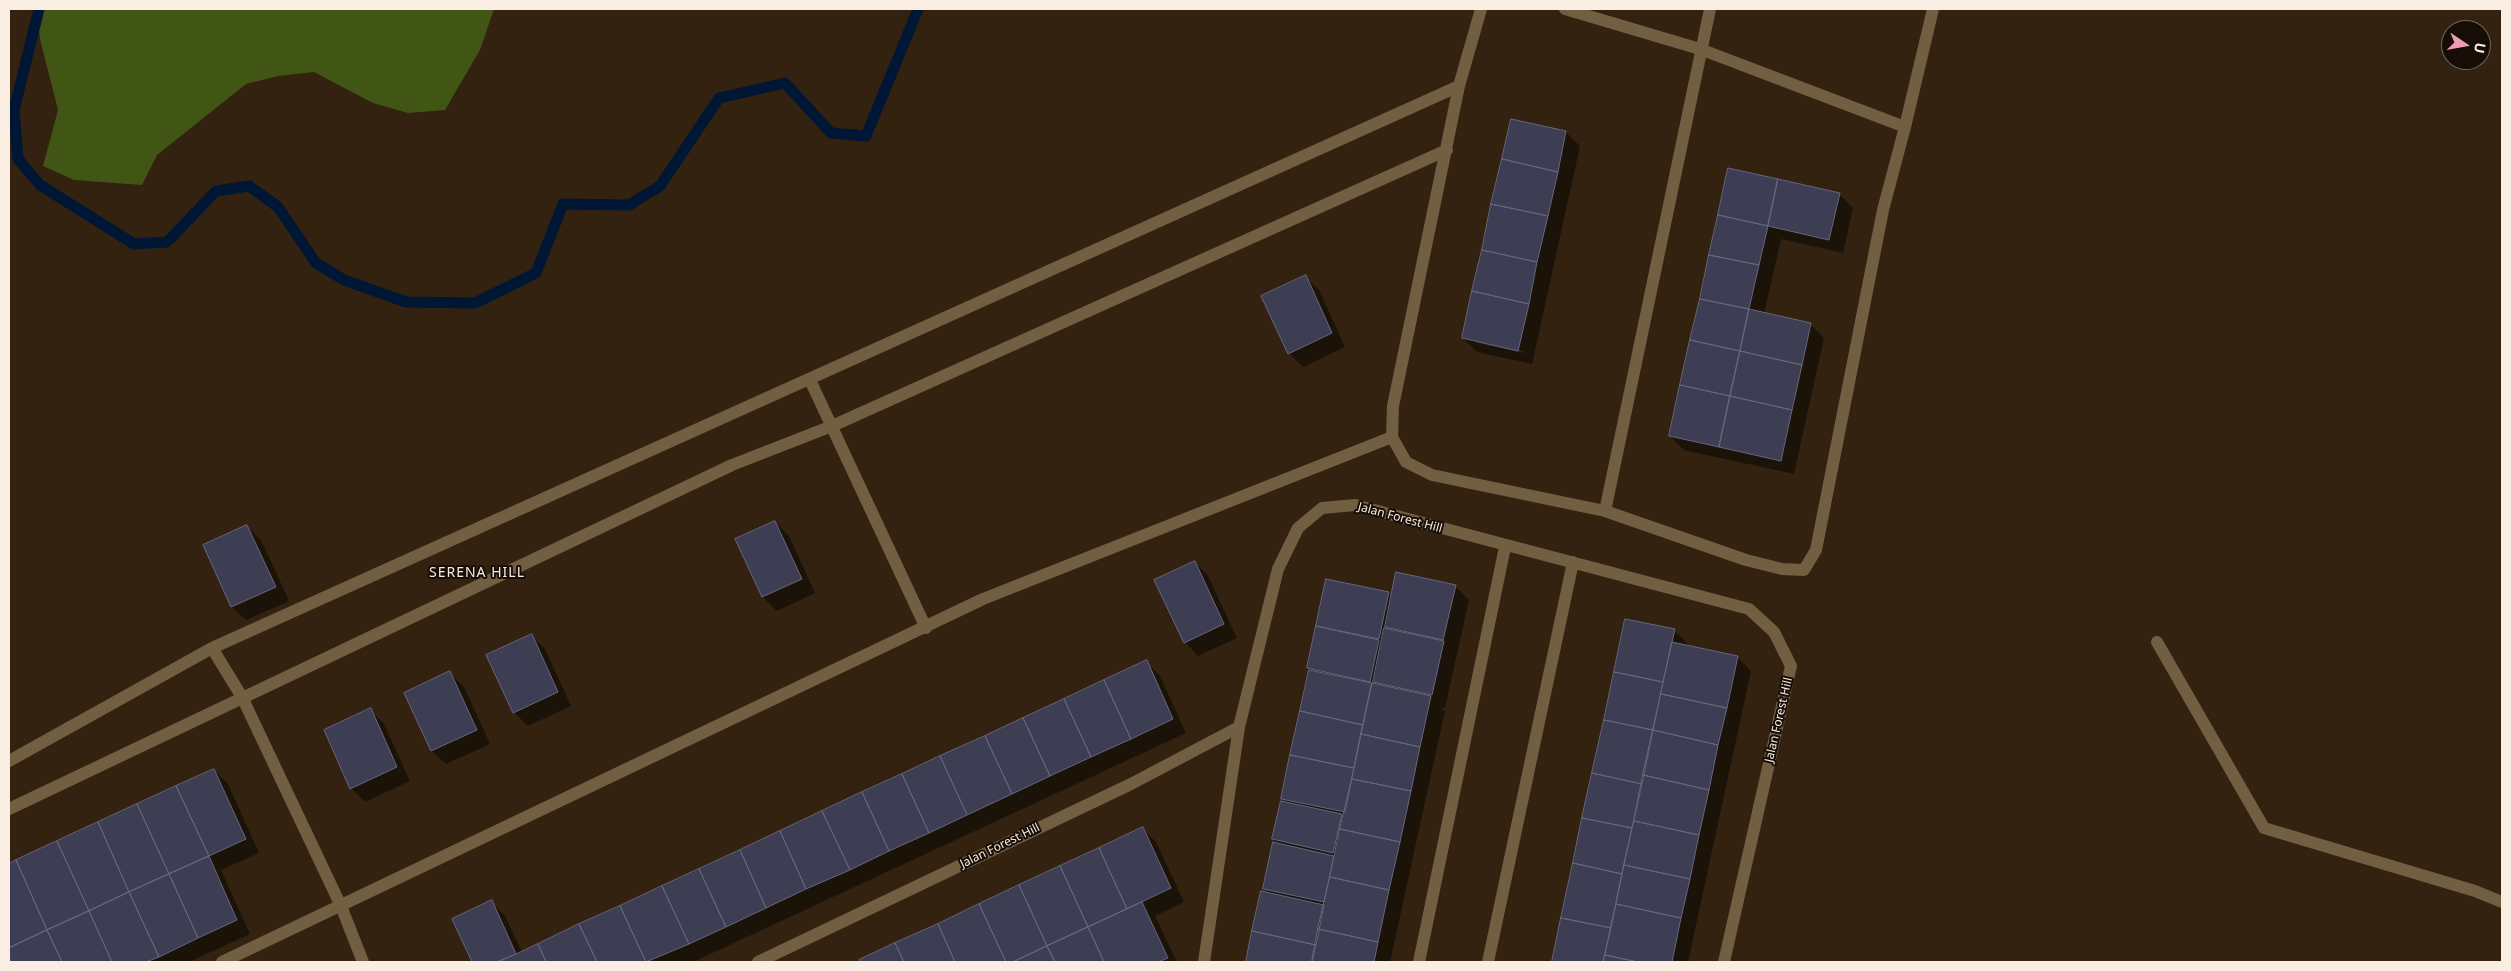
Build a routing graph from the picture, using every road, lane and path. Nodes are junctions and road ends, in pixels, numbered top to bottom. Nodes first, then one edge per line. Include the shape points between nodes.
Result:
1 (1481, 9) edge
2 (1565, 9) edge
3 (1710, 9) edge
4 (1933, 9) edge
5 (1700, 49) junction
6 (1459, 86) junction
7 (1905, 127) junction
8 (1447, 150) junction
9 (810, 380) junction
10 (832, 426) junction
11 (1392, 437) junction
12 (1605, 511) junction
13 (1505, 547) junction
14 (1573, 562) junction
15 (926, 628) junction
16 (2157, 642) dead end
17 (212, 648) junction
18 (242, 697) junction
19 (1239, 727) junction
20 (9, 761) edge
21 (9, 809) edge
22 (2502, 902) edge
23 (342, 906) junction
24 (222, 962) edge
25 (363, 962) edge
26 (758, 962) edge
27 (1204, 962) edge
28 (1419, 962) edge
29 (1488, 962) edge
30 (1724, 962) edge

1 - 6 street
2 - 5 street
3 - 5 street
4 - 7 street
5 - 7 street
5 - 12 street
6 - 8 street
6 - 9 street
7 - 12 street via 1883,210 1816,550 1804,570 1782,569 1746,560
8 - 10 street
8 - 11 street via 1393,406
9 - 10 street
9 - 17 street
10 - 15 street
10 - 18 street via 732,465
11 - 12 street via 1406,462 1432,475
11 - 15 street via 983,599
13 - 14 street, Jalan Forest Hill
13 - 19 street, Jalan Forest Hill via 1355,505 1322,508 1298,528 1278,569
13 - 28 street
14 - 29 street
14 - 30 street, Jalan Forest Hill via 1749,609 1774,632 1791,666
15 - 23 street
16 - 22 street via 2264,828
17 - 18 street
17 - 20 street
18 - 21 street
18 - 23 street
19 - 26 street, Jalan Forest Hill via 1131,784
19 - 27 street, Jalan Forest Hill
23 - 24 street
23 - 25 street

